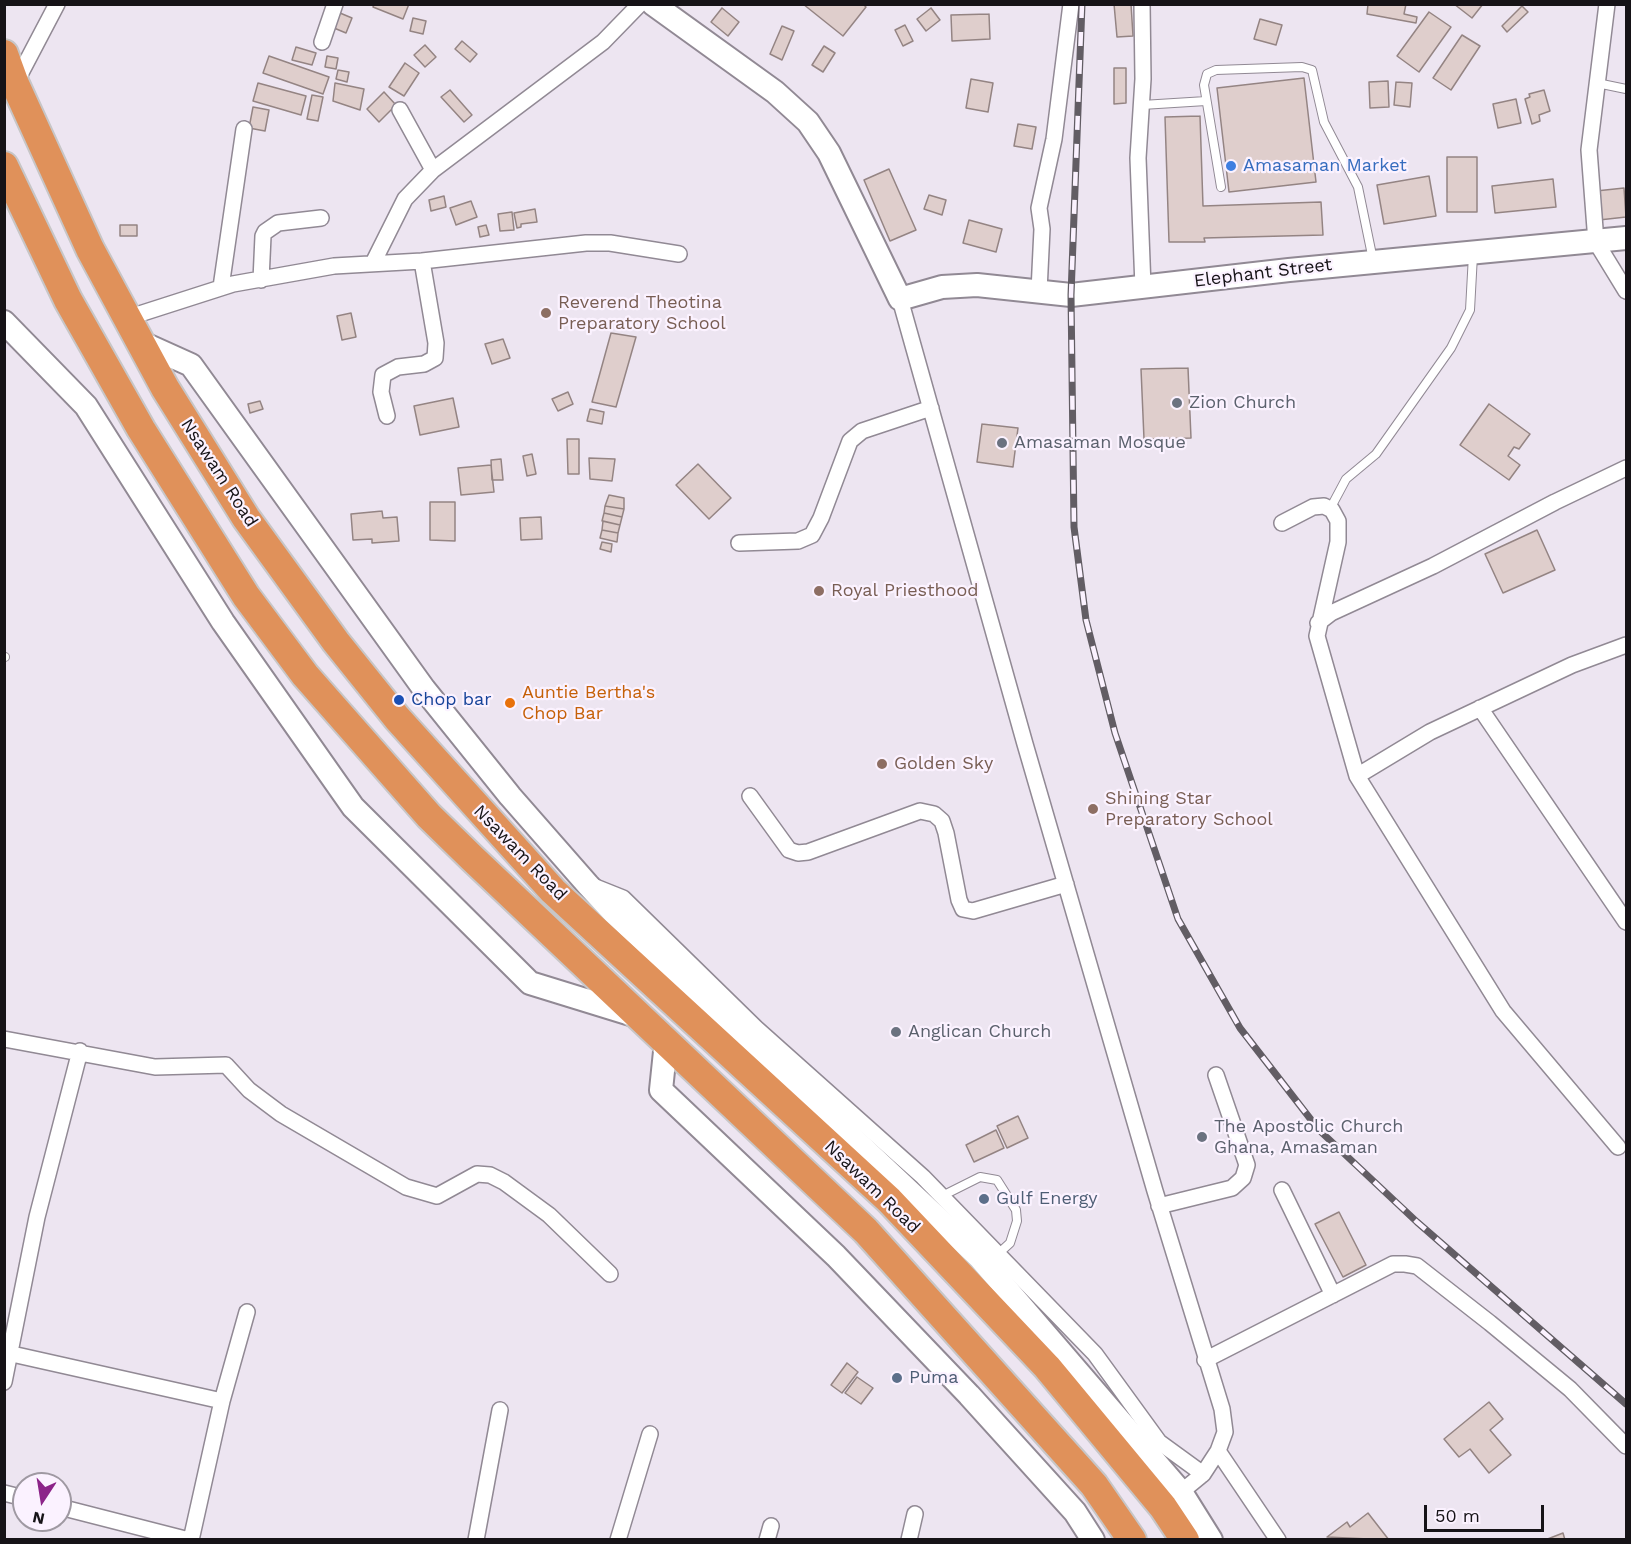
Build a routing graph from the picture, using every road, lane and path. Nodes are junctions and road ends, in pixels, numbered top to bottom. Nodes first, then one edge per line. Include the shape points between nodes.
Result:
1 (57, 4) edge
2 (335, 4) edge
3 (640, 4) edge
4 (653, 4) edge
5 (1071, 4) edge
6 (1142, 4) edge
7 (1607, 4) edge
8 (322, 42) dead end
9 (4, 54) edge
10 (1597, 82) junction
11 (15, 84) junction
12 (1626, 89) edge
13 (1206, 101) junction
14 (1142, 105) junction
15 (400, 110) dead end
16 (244, 129) dead end
17 (4, 166) edge
18 (433, 170) junction
19 (1221, 187) dead end
20 (321, 218) dead end
21 (1626, 238) edge
22 (1596, 242) junction
23 (679, 254) dead end
24 (1473, 254) junction
25 (422, 261) junction
26 (1373, 261) junction
27 (373, 263) junction
28 (261, 280) junction
29 (221, 287) junction
30 (1143, 287) junction
31 (1039, 291) junction
32 (1626, 291) edge
33 (900, 299) junction
34 (4, 322) edge
35 (134, 330) junction
36 (931, 408) junction
37 (387, 416) dead end
38 (1626, 468) edge
39 (1330, 509) junction
40 (1282, 523) dead end
41 (739, 543) dead end
42 (1318, 622) junction
43 (1626, 645) edge
44 (1480, 708) junction
45 (1357, 776) junction
46 (750, 796) dead end
47 (1065, 884) junction
48 (588, 885) junction
49 (1626, 922) edge
50 (637, 1016) junction
51 (5, 1040) edge
52 (666, 1042) junction
53 (81, 1051) junction
54 (1216, 1074) dead end
55 (1618, 1147) dead end
56 (1282, 1190) dead end
57 (942, 1196) junction
58 (1159, 1206) junction
59 (999, 1254) junction
60 (610, 1274) dead end
61 (1333, 1294) junction
62 (247, 1312) dead end
63 (12, 1354) junction
64 (1205, 1360) junction
65 (4, 1383) edge
66 (222, 1401) junction
67 (500, 1410) dead end
68 (650, 1434) dead end
69 (1626, 1446) edge
70 (1218, 1451) junction
71 (1203, 1474) junction
72 (1172, 1500) junction
73 (72, 1510) edge
74 (915, 1514) dead end
75 (190, 1539) edge
76 (476, 1539) edge
77 (618, 1539) edge
78 (909, 1539) edge
79 (1093, 1539) edge
80 (1132, 1539) edge
81 (1185, 1539) edge
82 (1210, 1539) edge
83 (1278, 1539) edge

1 - 11 street
2 - 8 street
3 - 18 street via 603,42
4 - 33 main road via 775,92 808,122 830,153
5 - 31 street via 1054,139 1039,208
6 - 14 street
7 - 10 street
9 - 11 highway, Nsawam Road
10 - 12 lane
10 - 22 street via 1589,150
11 - 35 highway, Nsawam Road via 90,249
13 - 14 lane
13 - 19 lane
13 - 26 lane via 1207,74 1216,70 1312,70 1324,122 1358,187
14 - 30 street via 1138,158
15 - 18 street
16 - 29 street
17 - 50 highway, Nsawam Road via 68,300 141,429 246,596 305,675 429,816
18 - 27 street via 405,199
20 - 28 street via 278,223 266,232
21 - 22 main road, Elephant Street
22 - 24 main road, Elephant Street
22 - 32 street
23 - 25 street via 586,243
24 - 26 main road, Elephant Street
24 - 39 lane via 1470,310 1451,348 1376,454 1346,479
25 - 27 street
25 - 37 street via 435,358 383,375 381,392
26 - 30 main road, Elephant Street
27 - 28 street
28 - 29 street
29 - 35 street
30 - 31 main road, Elephant Street via 1071,295
31 - 33 main road, Elephant Street via 977,285 942,287
33 - 36 street
34 - 50 main road via 86,406 223,622 353,807 530,982
35 - 48 main road via 190,365 424,689
35 - 72 highway, Nsawam Road via 165,388 246,518 397,718 488,821 553,891 889,1200
36 - 41 street via 861,431 850,441 812,535 798,541
36 - 47 street
38 - 42 street
39 - 40 street via 1313,507
39 - 42 street via 1339,530
42 - 45 street via 1317,636
43 - 44 street via 1572,665
44 - 45 street via 1430,732
44 - 49 street
45 - 55 street via 1503,1011
46 - 47 street via 789,850 798,853 920,811 934,814 942,821 946,833 959,900 963,909 973,912
47 - 58 street
48 - 57 street via 623,898 756,1028
48 - 72 main road via 980,1258
50 - 52 highway, Nsawam Road
51 - 53 street
52 - 79 main road via 661,1090 836,1256 946,1370 1075,1512
52 - 80 highway, Nsawam Road via 866,1231 1094,1485
53 - 60 street via 155,1067 226,1065 249,1090 281,1114 426,1195 437,1197 477,1174 490,1175 549,1215
53 - 63 street via 37,1217
54 - 58 street via 1247,1165 1242,1178 1232,1188
56 - 61 street
57 - 59 street
57 - 59 lane via 980,1177 997,1180 1016,1210 1017,1221 1010,1243
58 - 64 street
59 - 71 street via 1095,1354 1159,1442
61 - 64 street
61 - 69 street via 1393,1264 1417,1266 1570,1389
62 - 66 street
63 - 65 street
63 - 66 street
64 - 70 street via 1222,1409 1225,1432
66 - 75 street
67 - 76 street
68 - 77 street
70 - 71 street
70 - 83 street
71 - 72 street
72 - 81 highway, Nsawam Road
72 - 82 main road
73 - 75 street
74 - 78 street

